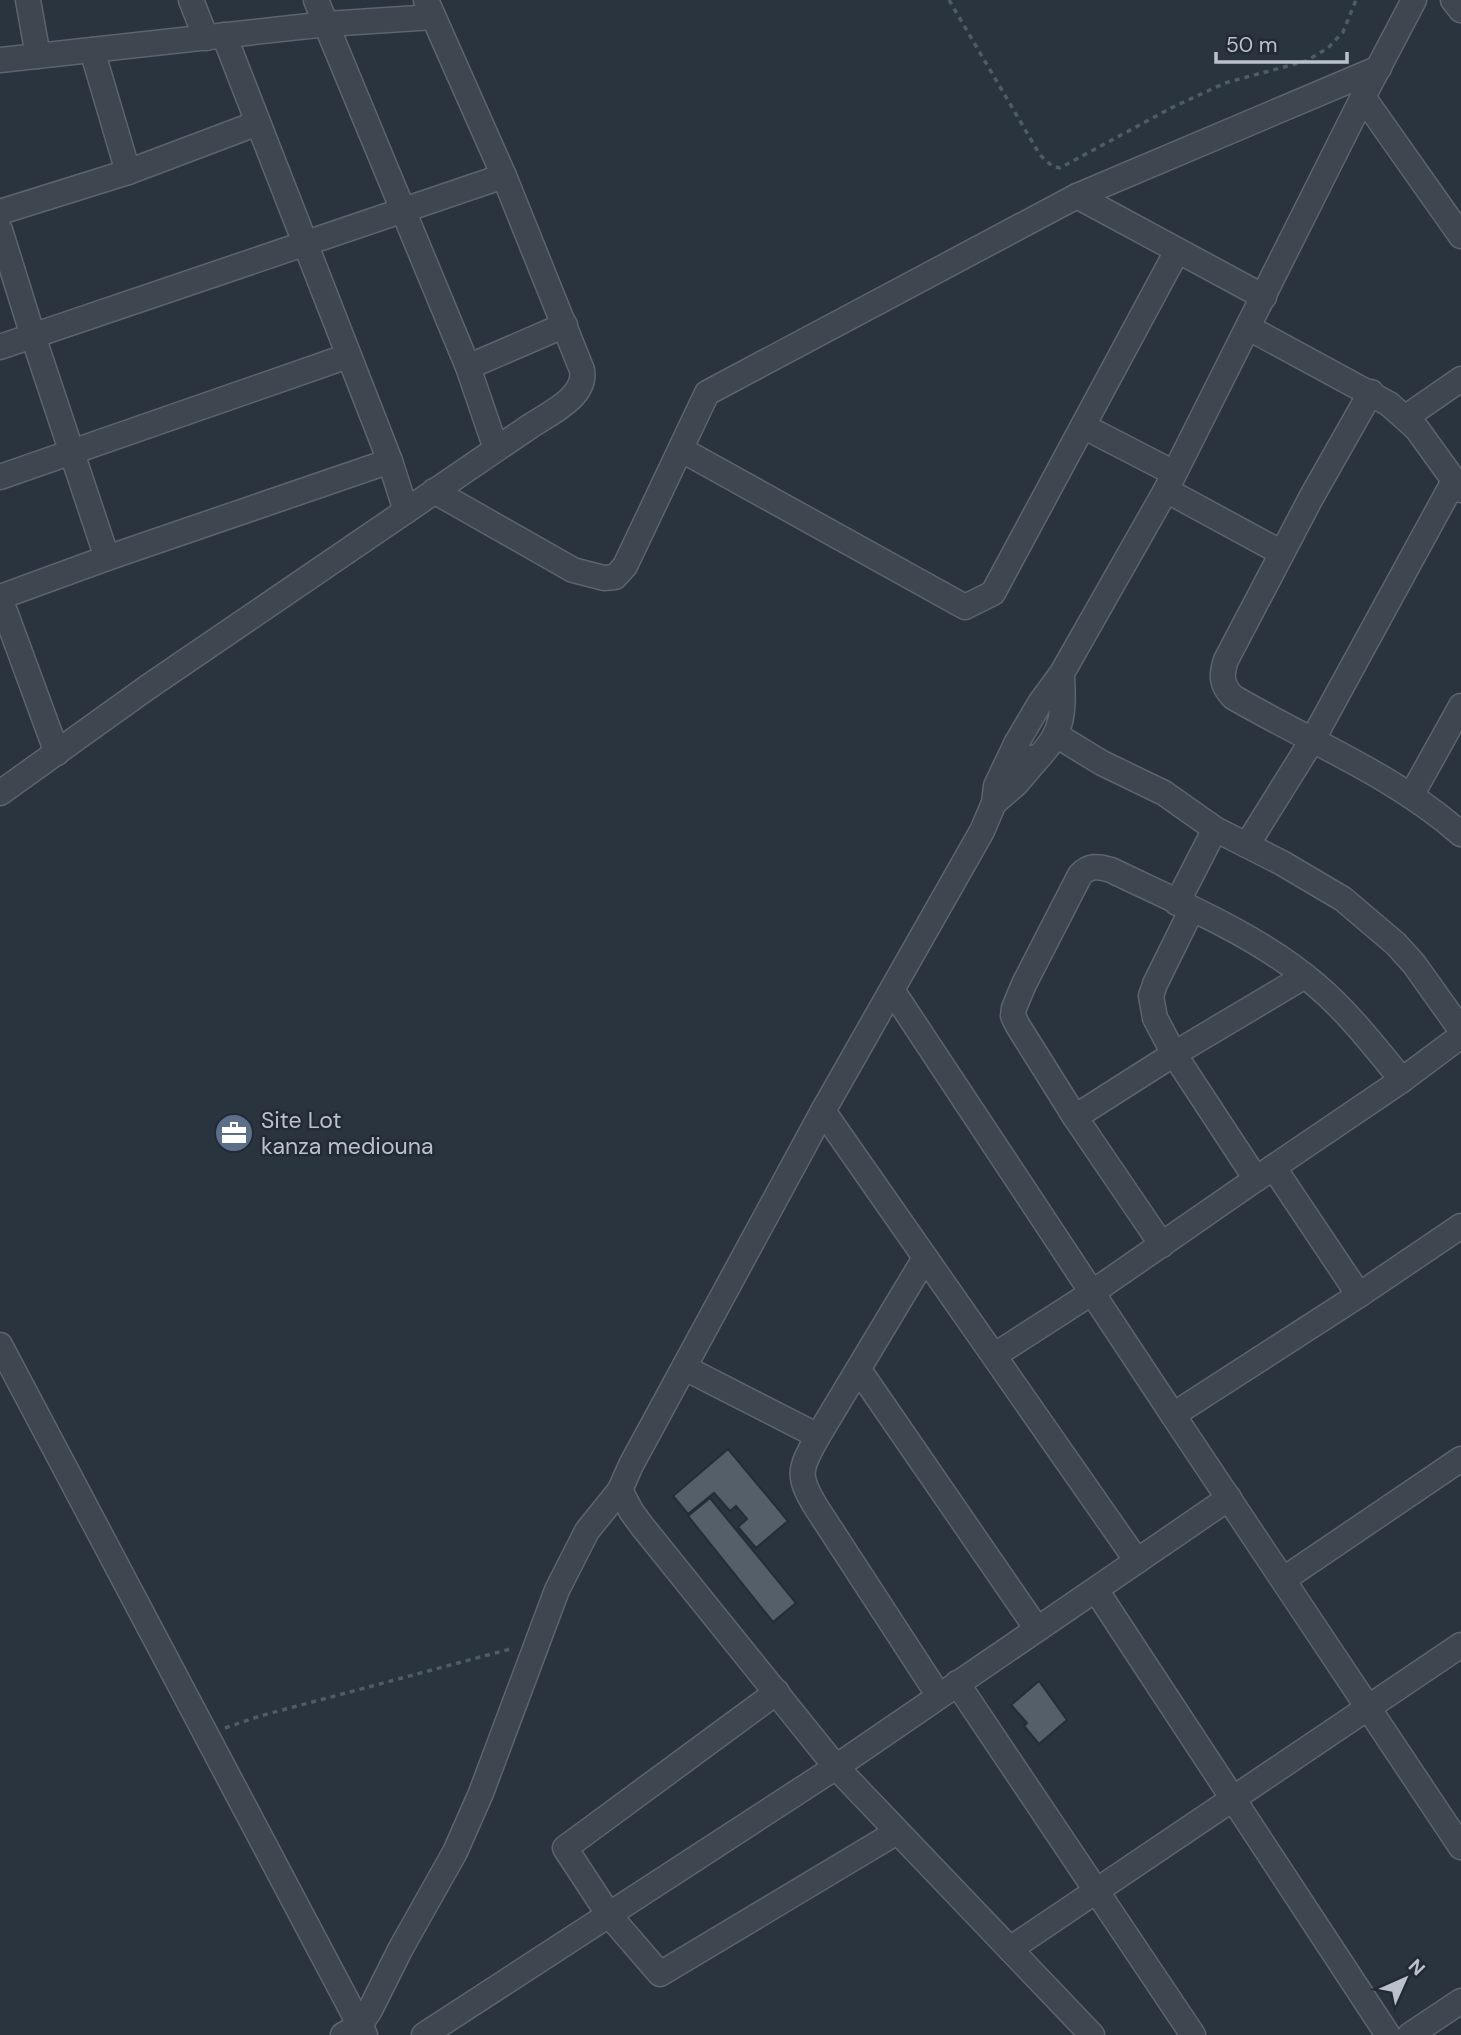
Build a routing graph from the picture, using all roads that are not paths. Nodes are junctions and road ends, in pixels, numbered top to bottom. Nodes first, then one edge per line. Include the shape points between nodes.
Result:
1 (28, 0) edge
2 (191, 0) edge
3 (316, 0) edge
4 (1414, 0) edge
5 (1454, 0) edge
6 (429, 8) edge
7 (1461, 10) edge
8 (327, 24) junction
9 (215, 37) junction
10 (92, 50) junction
11 (38, 56) junction
12 (0, 60) edge
13 (1378, 68) junction
14 (1363, 97) junction
15 (258, 122) junction
16 (128, 172) junction
17 (504, 176) junction
18 (1077, 196) junction
19 (402, 211) junction
20 (0, 212) edge
21 (0, 230) edge
22 (1461, 236) edge
23 (305, 244) junction
24 (1177, 251) junction
25 (1264, 297) junction
26 (565, 325) junction
27 (1248, 328) junction
28 (33, 336) junction
29 (0, 347) edge
30 (348, 356) junction
31 (468, 367) junction
32 (1461, 379) edge
33 (1370, 392) junction
34 (1406, 416) junction
35 (1083, 426) junction
36 (496, 449) junction
37 (682, 450) junction
38 (72, 452) junction
39 (390, 461) junction
40 (0, 477) edge
41 (1170, 481) junction
42 (1458, 486) edge
43 (434, 491) junction
44 (406, 511) junction
45 (1282, 553) junction
46 (107, 558) junction
47 (0, 598) edge
48 (1062, 673) junction
49 (1040, 702) junction
50 (1461, 706) edge
51 (1060, 724) junction
52 (1312, 739) junction
53 (1016, 744) junction
54 (57, 753) junction
55 (1039, 757) junction
56 (0, 793) edge
57 (1411, 796) junction
58 (993, 803) junction
59 (1215, 829) junction
60 (1461, 834) edge
61 (1247, 845) junction
62 (1184, 906) junction
63 (1305, 976) junction
64 (892, 990) junction
65 (1461, 1030) edge
66 (1461, 1036) edge
67 (1174, 1054) junction
68 (1402, 1080) junction
69 (823, 1111) junction
70 (1075, 1117) junction
71 (1266, 1173) junction
72 (1461, 1226) edge
73 (1162, 1245) junction
74 (925, 1258) junction
75 (1093, 1292) junction
76 (1359, 1295) junction
77 (0, 1345) edge
78 (995, 1355) junction
79 (685, 1368) junction
80 (859, 1370) junction
81 (1173, 1415) junction
82 (818, 1437) junction
83 (1461, 1459) edge
84 (620, 1490) junction
85 (1229, 1498) junction
86 (1137, 1561) junction
87 (1284, 1579) junction
88 (1096, 1590) junction
89 (1037, 1629) junction
90 (1461, 1645) edge
91 (948, 1690) junction
92 (777, 1692) junction
93 (1369, 1708) junction
94 (836, 1767) junction
95 (1233, 1800) junction
96 (897, 1832) junction
97 (1458, 1834) edge
98 (1097, 1889) junction
99 (609, 1915) junction
100 (1010, 1949) junction
101 (1461, 2001) edge
102 (356, 2032) edge
103 (424, 2035) edge
104 (1092, 2035) edge
105 (1194, 2035) edge
106 (1388, 2035) edge
107 (1410, 2035) edge

1 - 11 street
2 - 9 street
3 - 8 street
4 - 13 street
5 - 7 street
6 - 8 street
6 - 17 street
8 - 9 street
8 - 19 street
9 - 10 street
9 - 15 street
10 - 11 street
10 - 16 street
11 - 12 street
13 - 14 street
13 - 18 street
14 - 22 street
14 - 25 street
15 - 16 street
15 - 23 street
16 - 20 street
17 - 19 street
17 - 26 street
18 - 24 street
18 - 37 street via 708,393
19 - 23 street
19 - 31 street
21 - 28 street
23 - 28 street
23 - 30 street
24 - 25 street
24 - 35 street
25 - 27 street
26 - 31 street
26 - 36 street via 582,370 581,386 567,401
27 - 33 street
27 - 41 street
28 - 29 street
28 - 38 street
30 - 38 street
30 - 39 street
31 - 36 street
32 - 34 street
33 - 34 street
33 - 45 street
34 - 42 street
35 - 37 street via 993,593 965,607
35 - 41 street
36 - 43 street
37 - 43 street via 625,566 615,577 573,570
38 - 40 street
38 - 46 street
39 - 44 street
39 - 46 street
41 - 45 street
41 - 48 street
42 - 52 street
43 - 44 street
44 - 54 street
45 - 52 street via 1226,660 1222,682 1233,696
46 - 47 street
47 - 54 street
48 - 49 street
48 - 51 street
49 - 51 street via 1060,705
49 - 53 street
50 - 57 street
51 - 55 street
51 - 59 street via 1102,763 1164,793
52 - 57 street
52 - 61 street
53 - 55 street via 1024,759
53 - 58 street
54 - 56 street
55 - 58 street via 1017,784
57 - 60 street
58 - 64 street via 982,831
59 - 61 street
59 - 62 street
61 - 65 street via 1326,888 1377,926 1414,964
62 - 63 street via 1269,951
62 - 67 street via 1151,996 1154,1018
62 - 70 street via 1111,870 1087,868 1020,992 1014,1019
63 - 67 street
63 - 68 street
64 - 69 street
64 - 75 street
66 - 68 street
67 - 70 street
67 - 71 street
68 - 71 street
69 - 74 street
69 - 79 street
70 - 73 street
71 - 73 street
71 - 76 street
72 - 76 street
73 - 75 street
74 - 78 street
74 - 80 street
75 - 78 street
75 - 81 street
76 - 81 street
77 - 102 street via 206,1734
78 - 86 street
79 - 82 street
79 - 84 street
80 - 82 street
80 - 89 street
81 - 85 street
82 - 91 street via 803,1468 804,1486 852,1564
83 - 87 street
84 - 92 street via 642,1526
84 - 102 street via 581,1541 557,1590 455,1852
85 - 86 street
85 - 87 street
86 - 88 street
87 - 93 street
88 - 89 street
88 - 95 street
89 - 91 street
90 - 93 street
91 - 94 street
91 - 98 street
92 - 94 street
92 - 99 street via 565,1848
93 - 95 street
93 - 97 street
94 - 96 street
94 - 99 street
95 - 98 street
95 - 106 street
96 - 99 street via 660,1974
96 - 100 street
98 - 100 street
98 - 105 street
99 - 103 street
100 - 104 street
101 - 107 street

